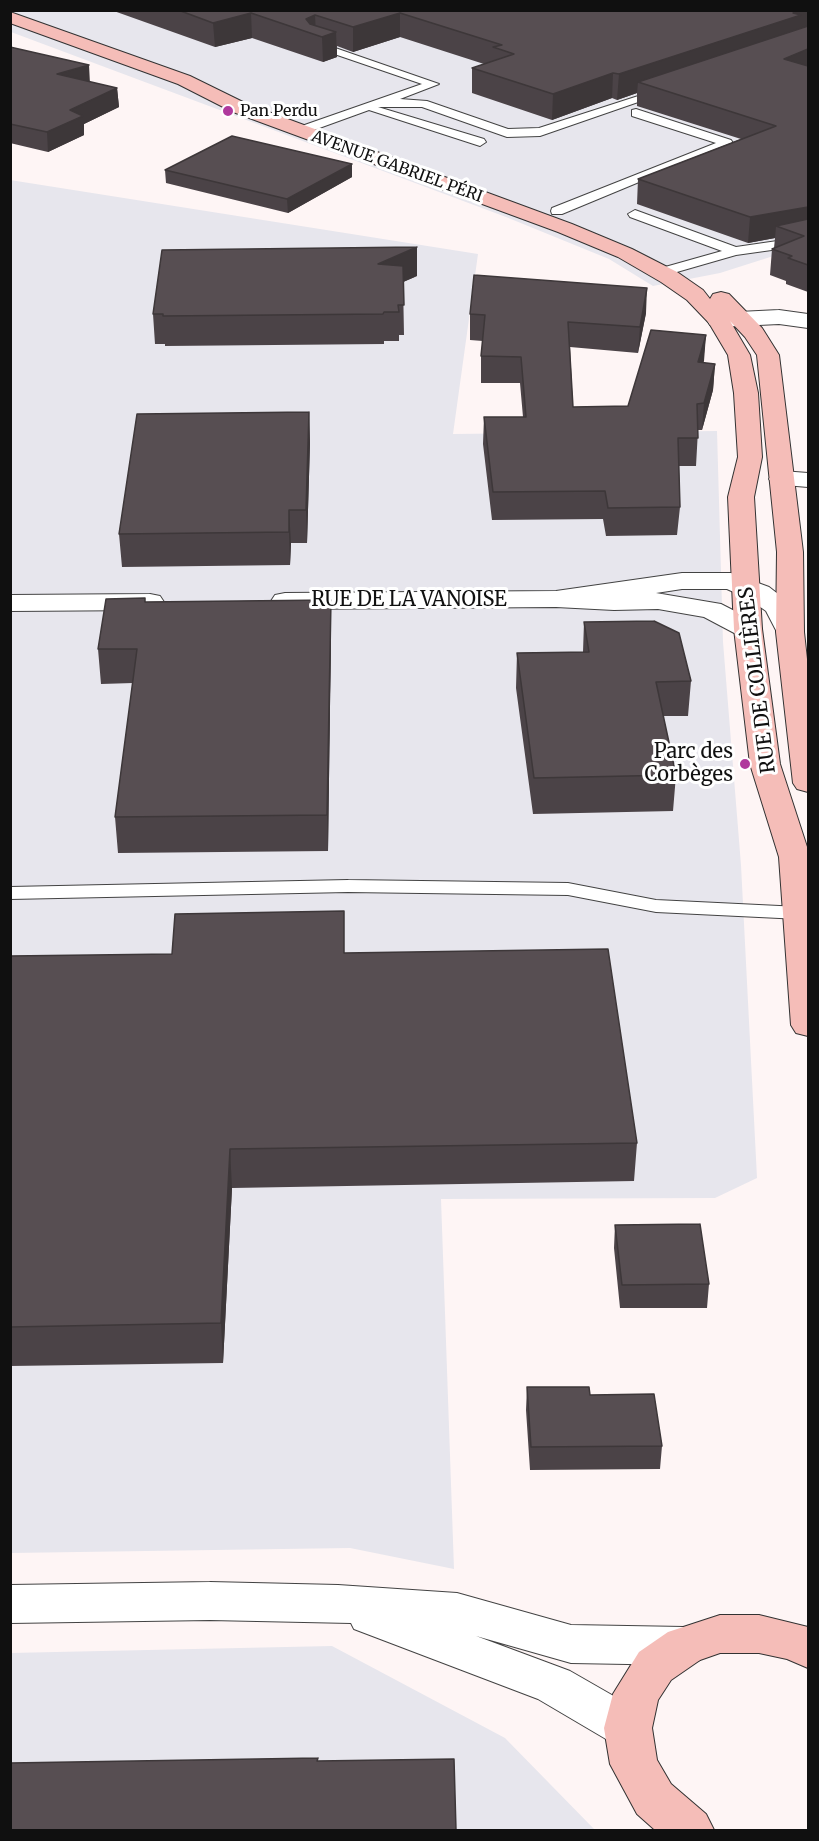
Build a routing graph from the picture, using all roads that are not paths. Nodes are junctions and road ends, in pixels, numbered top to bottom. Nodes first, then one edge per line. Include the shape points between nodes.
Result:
1 (10, 17) edge
2 (315, 44) edge
3 (184, 80) junction
4 (674, 87) edge
5 (381, 102) junction
6 (366, 107) junction
7 (636, 113) dead end
8 (319, 123) junction
9 (300, 131) junction
10 (480, 142) dead end
11 (442, 169) junction
12 (421, 176) junction
13 (557, 211) junction
14 (635, 214) dead end
15 (808, 238) edge
16 (735, 251) junction
17 (686, 265) junction
18 (663, 272) junction
19 (808, 323) edge
20 (735, 326) junction
21 (782, 479) junction
22 (808, 480) edge
23 (747, 587) junction
24 (556, 599) junction
25 (260, 601) edge
26 (177, 602) edge
27 (10, 603) edge
28 (748, 629) junction
29 (790, 632) junction
30 (804, 713) edge
31 (808, 783) edge
32 (10, 893) edge
33 (800, 913) junction
34 (808, 1025) edge
35 (10, 1604) edge
36 (338, 1604) junction
37 (805, 1638) edge
38 (684, 1646) junction
39 (628, 1728) junction
40 (687, 1830) edge

1 - 3 main road, AVENUE GABRIEL PÉRI
2 - 5 lane via 433,84
3 - 8 main road
3 - 9 main road, AVENUE GABRIEL PÉRI via 240,108
4 - 5 lane via 540,132 507,133 423,104
5 - 6 lane
6 - 8 lane
6 - 10 lane
7 - 13 lane via 726,143
8 - 9 lane
8 - 11 main road
9 - 12 main road, AVENUE GABRIEL PÉRI
11 - 12 main road
11 - 13 main road
12 - 18 main road, AVENUE GABRIEL PÉRI via 565,228
13 - 17 main road via 639,242
14 - 16 lane
15 - 16 lane
16 - 17 lane
17 - 18 lane
17 - 20 main road
18 - 20 main road, AVENUE GABRIEL PÉRI
19 - 20 street via 785,330
20 - 21 main road, RUE DE COLLIÈRES via 768,355
20 - 23 main road, RUE DE COLLIÈRES via 746,393 750,457 741,497
21 - 22 street
21 - 29 main road, RUE DE COLLIÈRES via 790,552
23 - 24 street, RUE DE LA VANOISE via 731,581 682,581
23 - 28 main road, RUE DE COLLIÈRES
23 - 29 street, RUE DE LA VANOISE via 777,607
24 - 25 street, RUE DE LA VANOISE
24 - 28 street, RUE DE LA VANOISE via 658,601 711,610
26 - 27 street
28 - 33 main road, RUE DE COLLIÈRES via 765,764 795,858
29 - 30 main road, RUE DE COLLIÈRES
30 - 31 main road, RUE DE COLLIÈRES
32 - 33 lane via 348,886 568,889 656,906
33 - 34 main road, RUE DE COLLIÈRES
35 - 36 street
36 - 38 street via 457,1612 572,1644
36 - 39 street via 554,1685
37 - 38 main road via 720,1634
38 - 39 main road via 648,1675 636,1694
39 - 40 main road via 634,1764 649,1791

